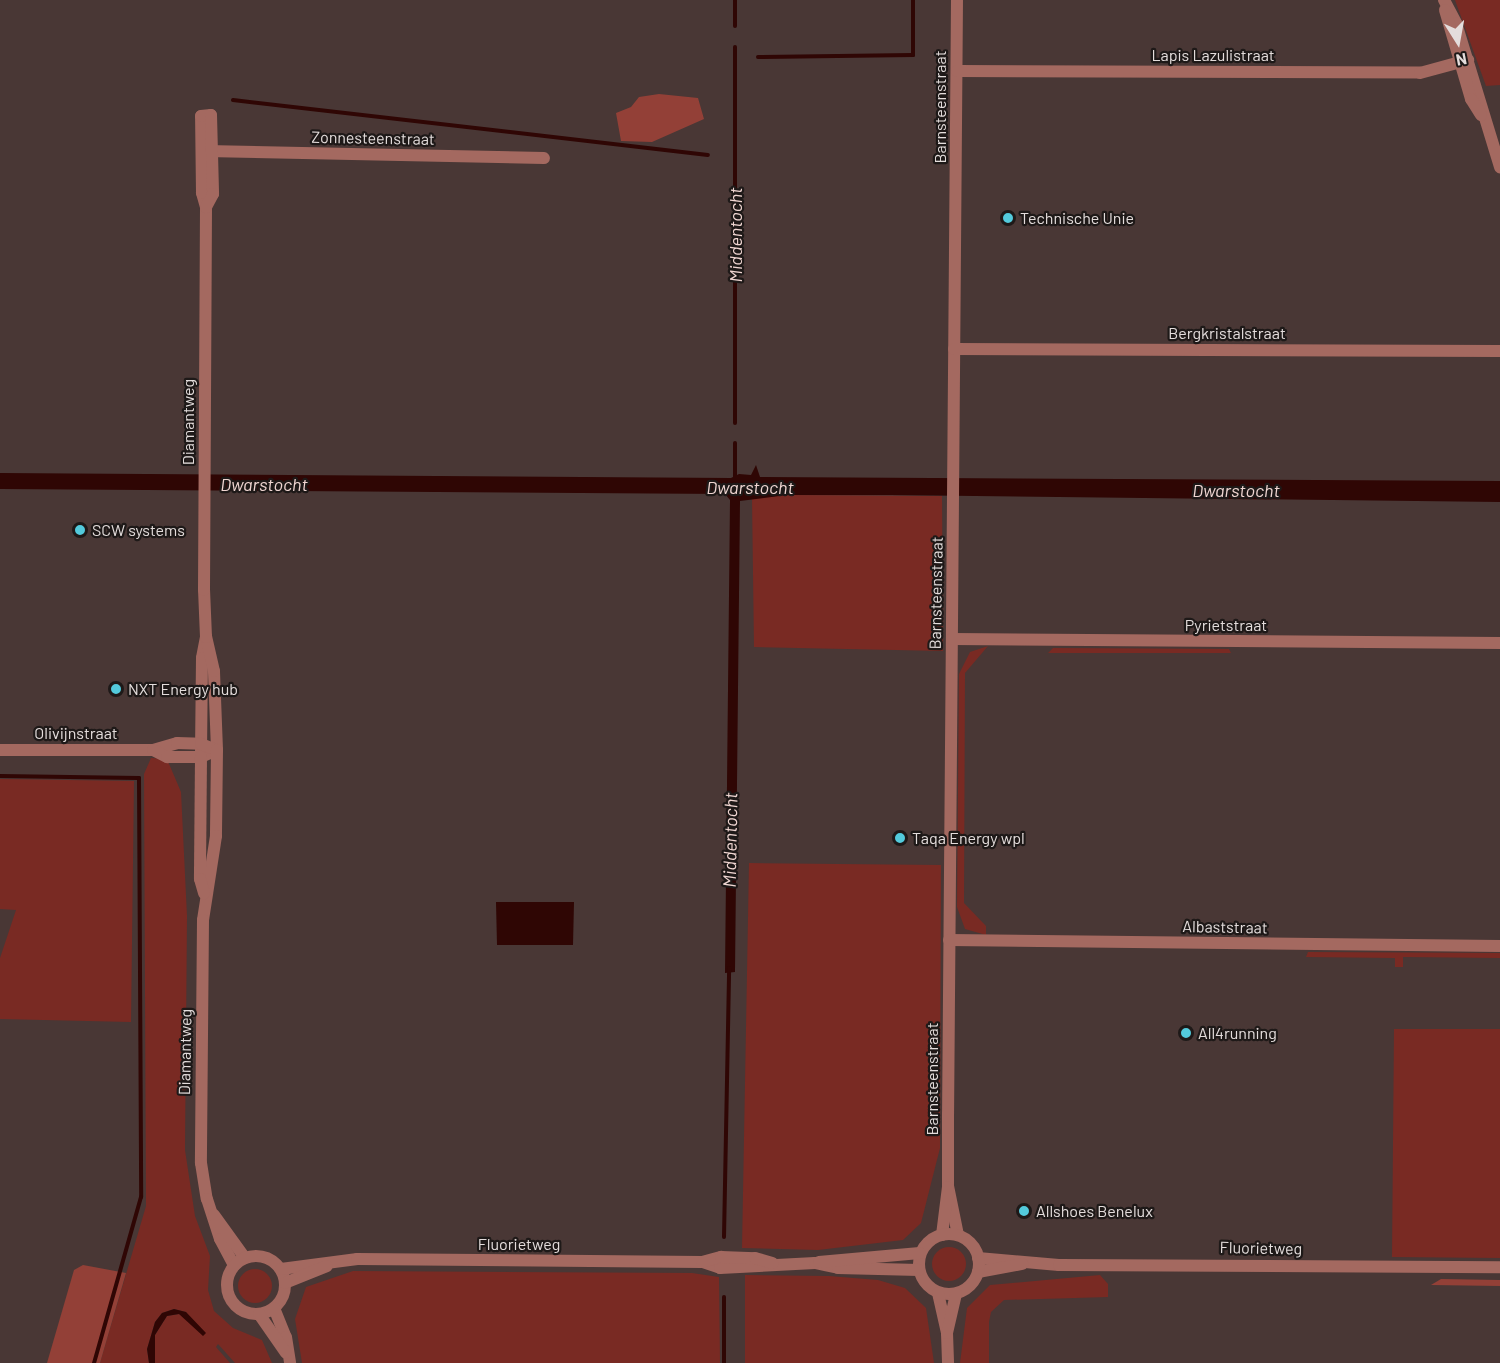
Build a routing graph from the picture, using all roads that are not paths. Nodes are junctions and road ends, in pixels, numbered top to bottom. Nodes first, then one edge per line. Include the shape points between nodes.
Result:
1 (957, 0) edge
2 (1444, 1) edge
3 (1464, 61) junction
4 (957, 71) junction
5 (208, 151) joint
6 (544, 158) dead end
7 (1500, 167) edge
8 (954, 349) junction
9 (1500, 351) edge
10 (206, 637) junction
11 (952, 639) junction
12 (1500, 643) edge
13 (201, 744) junction
14 (0, 750) edge
15 (153, 750) junction
16 (217, 750) junction
17 (201, 757) junction
18 (204, 893) junction
19 (950, 940) junction
20 (1500, 946) edge
21 (948, 1186) junction
22 (942, 1234) junction
23 (958, 1235) junction
24 (920, 1253) junction
25 (978, 1258) junction
26 (239, 1261) junction
27 (337, 1262) junction
28 (815, 1263) junction
29 (1023, 1264) junction
30 (1500, 1267) edge
31 (281, 1269) junction
32 (919, 1270) junction
33 (978, 1272) junction
34 (285, 1283) junction
35 (938, 1293) junction
36 (956, 1294) junction
37 (274, 1308) junction
38 (260, 1314) junction
39 (947, 1333) junction
40 (290, 1361) edge
41 (948, 1363) edge

1 - 4 street, Barnsteenstraat
2 - 3 street
3 - 4 street, Lapis Lazulistraat via 1420,73
3 - 7 street
4 - 8 street, Barnsteenstraat
5 - 6 street, Zonnesteenstraat
5 - 10 street, Diamantweg via 202,193 206,207
8 - 9 street, Bergkristalstraat
8 - 11 street, Barnsteenstraat
10 - 13 street, Diamantweg via 202,658
10 - 16 street, Diamantweg via 214,671
11 - 12 street, Pyrietstraat
11 - 19 street, Barnsteenstraat
13 - 15 street, Olivijnstraat via 167,744
13 - 16 street, Olivijnstraat
13 - 17 street, Diamantweg
14 - 15 street, Olivijnstraat
15 - 17 street, Olivijnstraat via 167,757
16 - 17 street, Olivijnstraat
16 - 18 street, Diamantweg via 216,836
17 - 18 street, Diamantweg via 200,879
18 - 26 street, Diamantweg via 202,1186
19 - 20 street, Albaststraat
19 - 21 street, Barnsteenstraat
21 - 22 street, Barnsteenstraat
21 - 23 street, Barnsteenstraat
22 - 23 street
22 - 24 street via 931,1239
23 - 25 street via 973,1246
24 - 28 street, Fluorietweg
24 - 32 street
25 - 29 street, Fluorietweg
25 - 33 street
26 - 31 street via 265,1257
26 - 38 street via 226,1281 230,1298 242,1311
27 - 28 street, Fluorietweg via 702,1262 737,1268
27 - 31 street, Fluorietweg
27 - 34 street, Fluorietweg
28 - 32 street, Fluorietweg via 838,1268
29 - 30 street, Fluorietweg
29 - 33 street, Fluorietweg
31 - 34 street
32 - 35 street via 923,1281
33 - 36 street via 970,1286
34 - 37 street via 284,1294
35 - 36 street
35 - 39 street
36 - 39 street
37 - 38 street
37 - 40 street via 286,1337
38 - 40 street
39 - 41 street

